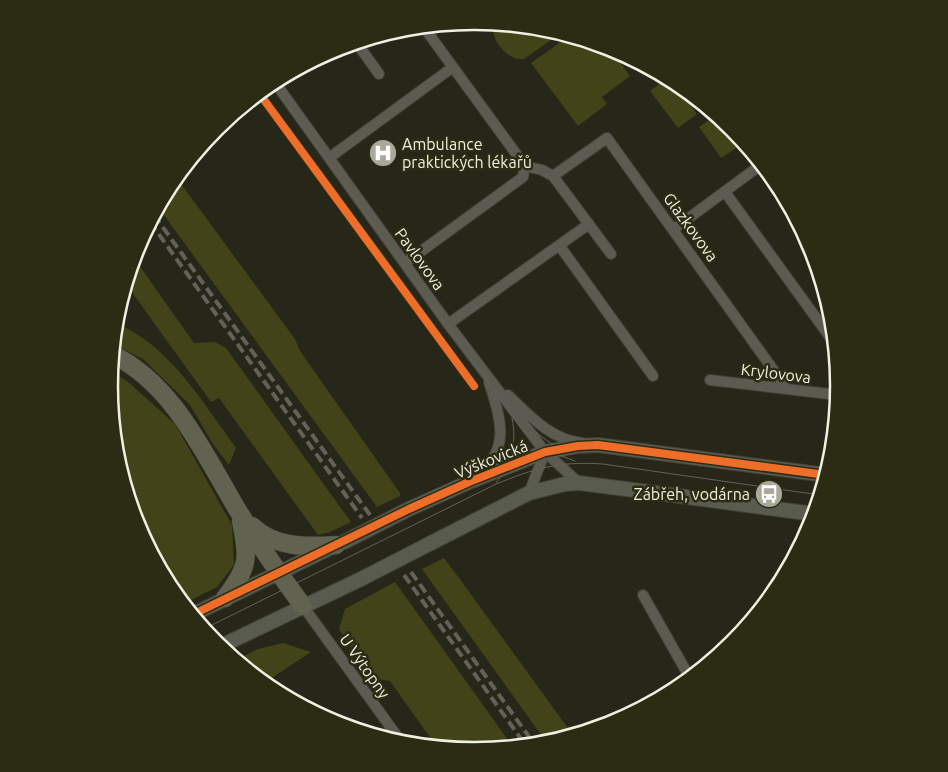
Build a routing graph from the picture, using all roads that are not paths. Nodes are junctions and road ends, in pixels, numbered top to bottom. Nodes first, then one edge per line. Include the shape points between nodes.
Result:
1 (428, 33) edge
2 (361, 49) edge
3 (453, 67) junction
4 (378, 74) dead end
5 (279, 88) edge
6 (329, 158) junction
7 (525, 166) junction
8 (756, 169) edge
9 (553, 176) junction
10 (725, 192) junction
11 (589, 224) junction
12 (674, 228) junction
13 (558, 245) junction
14 (611, 254) dead end
15 (405, 263) junction
16 (448, 324) junction
17 (825, 331) edge
18 (119, 358) edge
19 (488, 376) junction
20 (653, 376) dead end
21 (710, 380) dead end
22 (787, 389) junction
23 (830, 394) edge
24 (598, 445) junction
25 (545, 452) junction
26 (819, 474) edge
27 (469, 482) junction
28 (579, 484) junction
29 (529, 493) junction
30 (238, 511) junction
31 (806, 513) edge
32 (339, 544) junction
33 (279, 572) junction
34 (643, 595) dead end
35 (225, 598) junction
36 (303, 606) junction
37 (198, 611) edge
38 (227, 642) edge
39 (686, 671) edge
40 (394, 733) edge

1 - 3 street
2 - 4 street
3 - 6 street
3 - 7 street
5 - 6 street, Pavlovova
6 - 15 street, Pavlovova
7 - 9 street
7 - 15 street via 523,177
8 - 10 street
9 - 11 street
9 - 12 street, Glazkovova via 607,138
10 - 12 street
10 - 17 street
11 - 13 street
11 - 14 street
12 - 22 street, Glazkovova
13 - 16 street
13 - 20 street
15 - 16 street, Pavlovova
16 - 19 street, Pavlovova
18 - 30 highway via 148,380 184,419
19 - 24 street via 553,434 572,442
19 - 25 street, Pavlovova
19 - 27 street via 501,434 485,469
21 - 22 street, Krylovova
22 - 23 street, Krylovova
24 - 25 street, Výškovická
24 - 26 street, Výškovická
25 - 27 street, Výškovická
25 - 28 street, Pavlovova
25 - 29 street
27 - 32 street, Výškovická, bridge
28 - 29 street
28 - 31 street
29 - 36 street, bridge
30 - 32 highway via 258,531 273,540 305,547
30 - 33 highway
30 - 35 highway via 246,542 245,568
32 - 33 street, Výškovická
33 - 35 street, Výškovická
33 - 36 highway
34 - 39 street
35 - 37 street, Výškovická
36 - 38 street
36 - 40 street, U Výtopny

